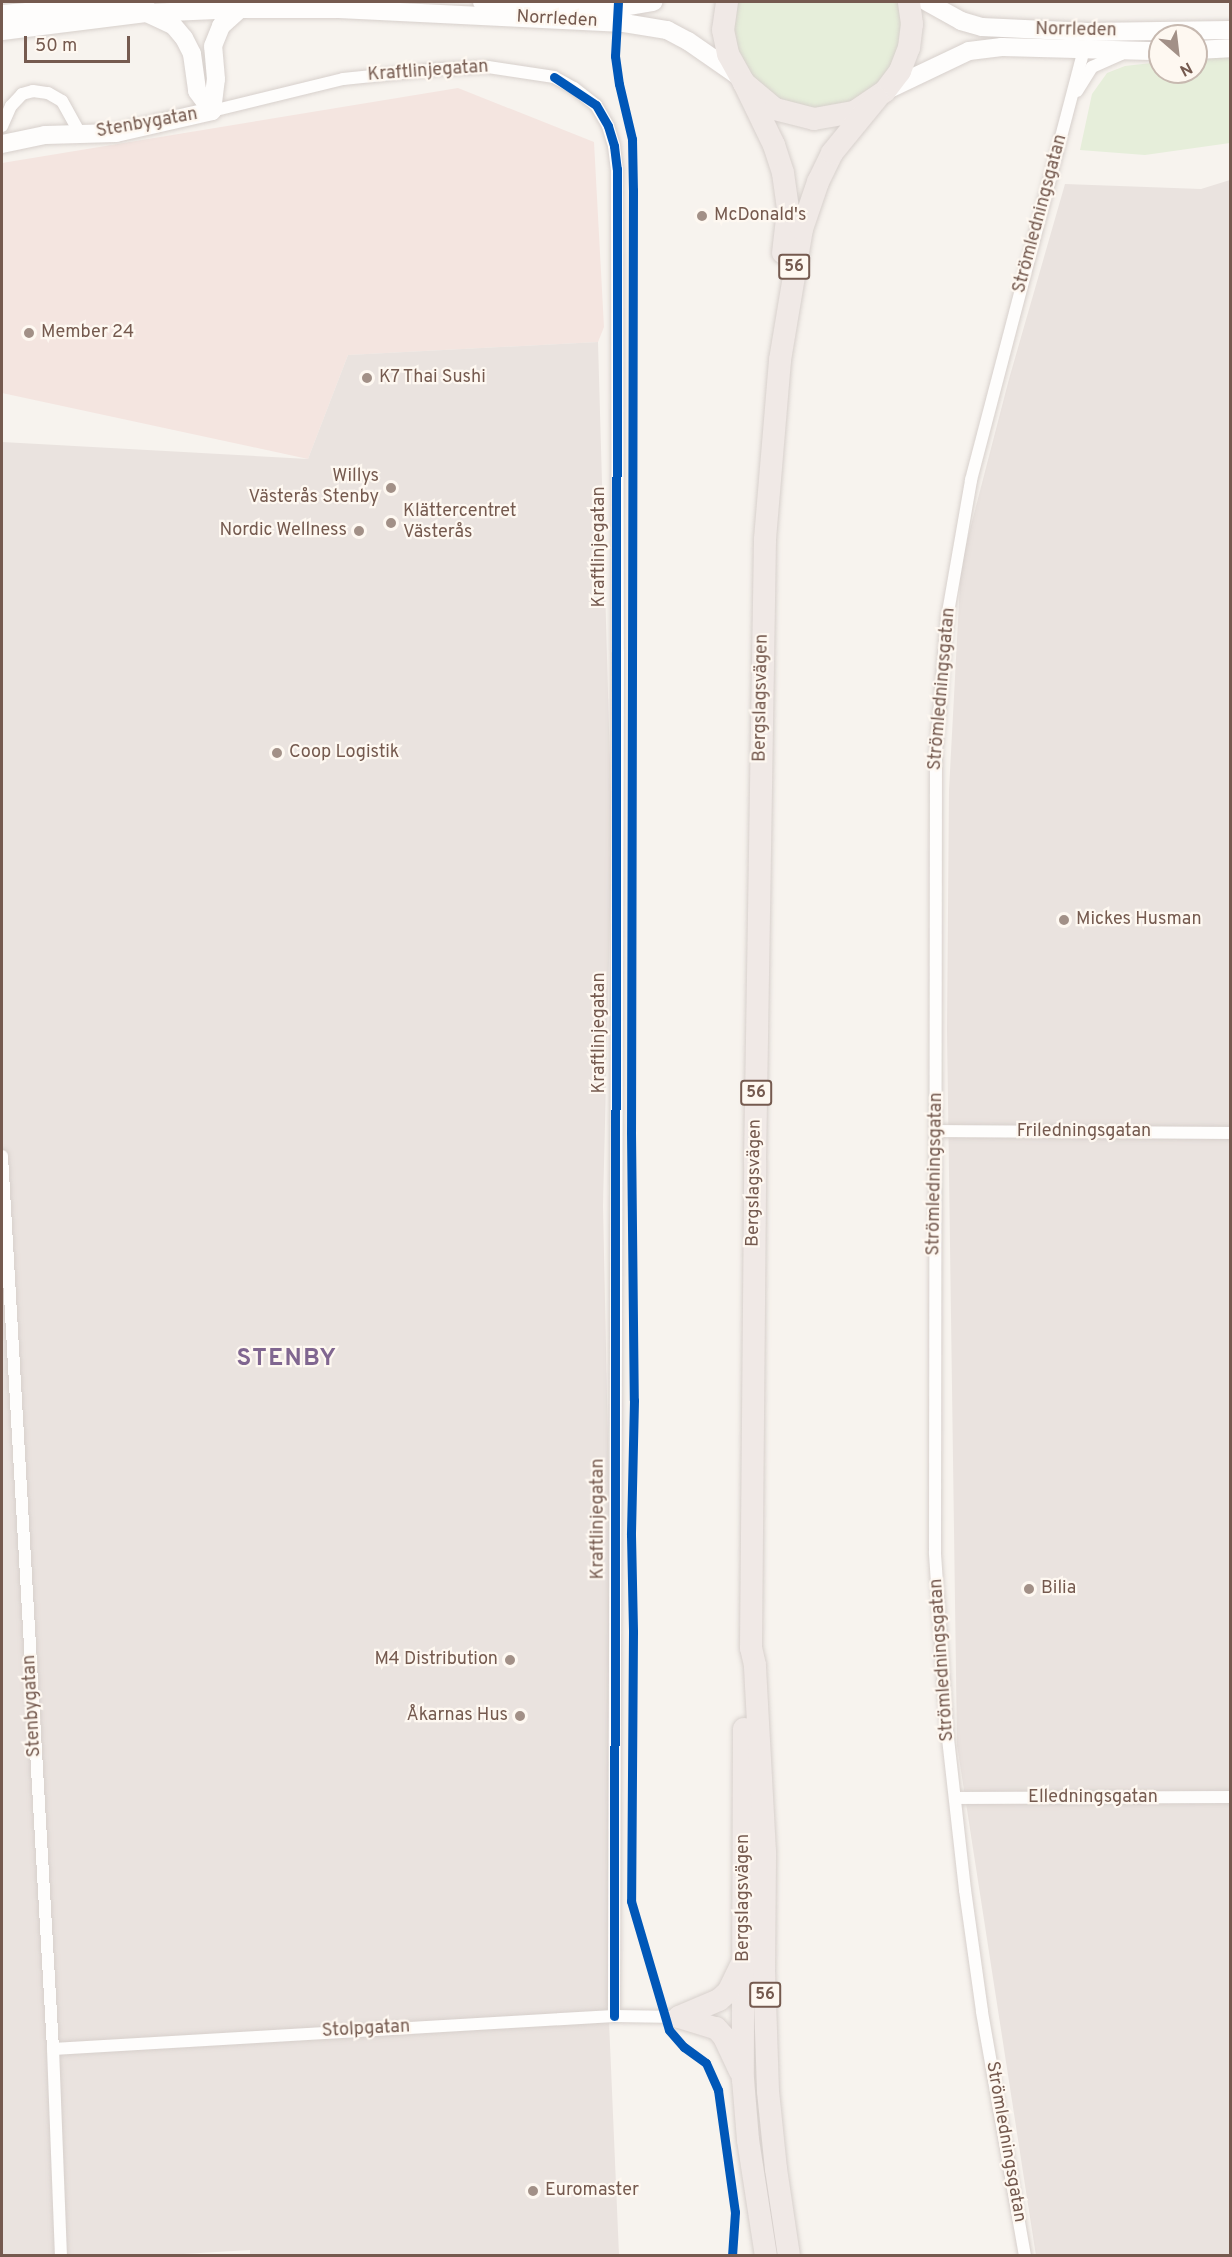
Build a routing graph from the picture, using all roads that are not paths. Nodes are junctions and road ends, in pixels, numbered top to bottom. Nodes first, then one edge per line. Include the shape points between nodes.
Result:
1 (27, 2) edge
2 (482, 2) edge
3 (653, 2) edge
4 (727, 2) edge
5 (909, 2) edge
6 (927, 2) edge
7 (104, 3) edge
8 (146, 7) edge
9 (240, 9) junction
10 (6, 13) edge
11 (1230, 30) edge
12 (2, 31) edge
13 (1088, 32) junction
14 (1230, 48) edge
15 (1208, 49) edge
16 (1084, 50) junction
17 (1129, 51) junction
18 (1148, 51) edge
19 (741, 80) junction
20 (881, 94) junction
21 (1070, 103) junction
22 (212, 111) junction
23 (2, 126) edge
24 (81, 135) junction
25 (2, 144) edge
26 (765, 539) junction
27 (937, 1131) junction
28 (1230, 1133) edge
29 (2, 1156) edge
30 (751, 1648) junction
31 (1230, 1797) edge
32 (955, 1798) junction
33 (743, 1960) junction
34 (614, 2016) junction
35 (679, 2017) junction
36 (53, 2049) junction
37 (743, 2079) junction
38 (61, 2256) edge
39 (766, 2256) edge
40 (789, 2256) edge
41 (1025, 2256) edge

1 - 10 main road
2 - 3 main road, Norrleden via 612,9
4 - 19 highway, 56 via 723,30 728,54
5 - 20 highway, 56 via 909,48 900,71
6 - 13 main road, Norrleden via 961,21 982,27
7 - 8 main road, Norrleden
7 - 10 main road, Norrleden
8 - 9 main road, Norrleden
8 - 12 main road, Norrleden
8 - 22 main road via 173,25 184,38 192,54 198,91
9 - 19 main road, Norrleden via 339,9 646,25 688,40
9 - 22 main road via 221,26 213,46 216,79
11 - 13 main road, Norrleden
13 - 16 main road
14 - 15 main road
16 - 17 main road, Norrleden
16 - 20 main road, Norrleden via 1002,47 969,51
16 - 21 street, Strömledningsgatan
17 - 18 main road, Norrleden
17 - 21 street, Strömledningsgatan via 1092,67
19 - 20 highway, 56 via 775,109 808,118 841,116
19 - 26 highway, Bergslagsvägen / 56 via 774,145 788,210 766,397 761,508
20 - 26 highway, Bergslagsvägen / 56 via 832,153 802,229 780,360
21 - 27 street, Strömledningsgatan via 971,480 947,618 936,752
22 - 24 main road, Stenbygatan via 116,133
22 - 34 street, Kraftlinjegatan via 343,79 488,67 554,77 574,88 596,105 614,146 618,640
23 - 24 street, Stenbygatan via 22,93 33,91 62,101
24 - 25 main road, Stenbygatan via 45,135
26 - 30 highway, Bergslagsvägen / 56
27 - 28 street, Friledningsgatan
27 - 32 street, Strömledningsgatan via 935,1552
29 - 36 street, Stenbygatan
30 - 33 highway, Bergslagsvägen / 56 via 744,1668
30 - 40 highway, Bergslagsvägen / 56 via 765,1852 768,2091
31 - 32 street, Elledningsgatan
32 - 41 street, Strömledningsgatan via 982,2011
33 - 35 highway via 728,1992 719,2000
33 - 37 highway, Bergslagsvägen / 56
34 - 35 street, Stolpgatan
34 - 36 street, Stolpgatan
35 - 37 highway via 716,2028
36 - 38 street, Stenbygatan
37 - 39 highway, Bergslagsvägen / 56

